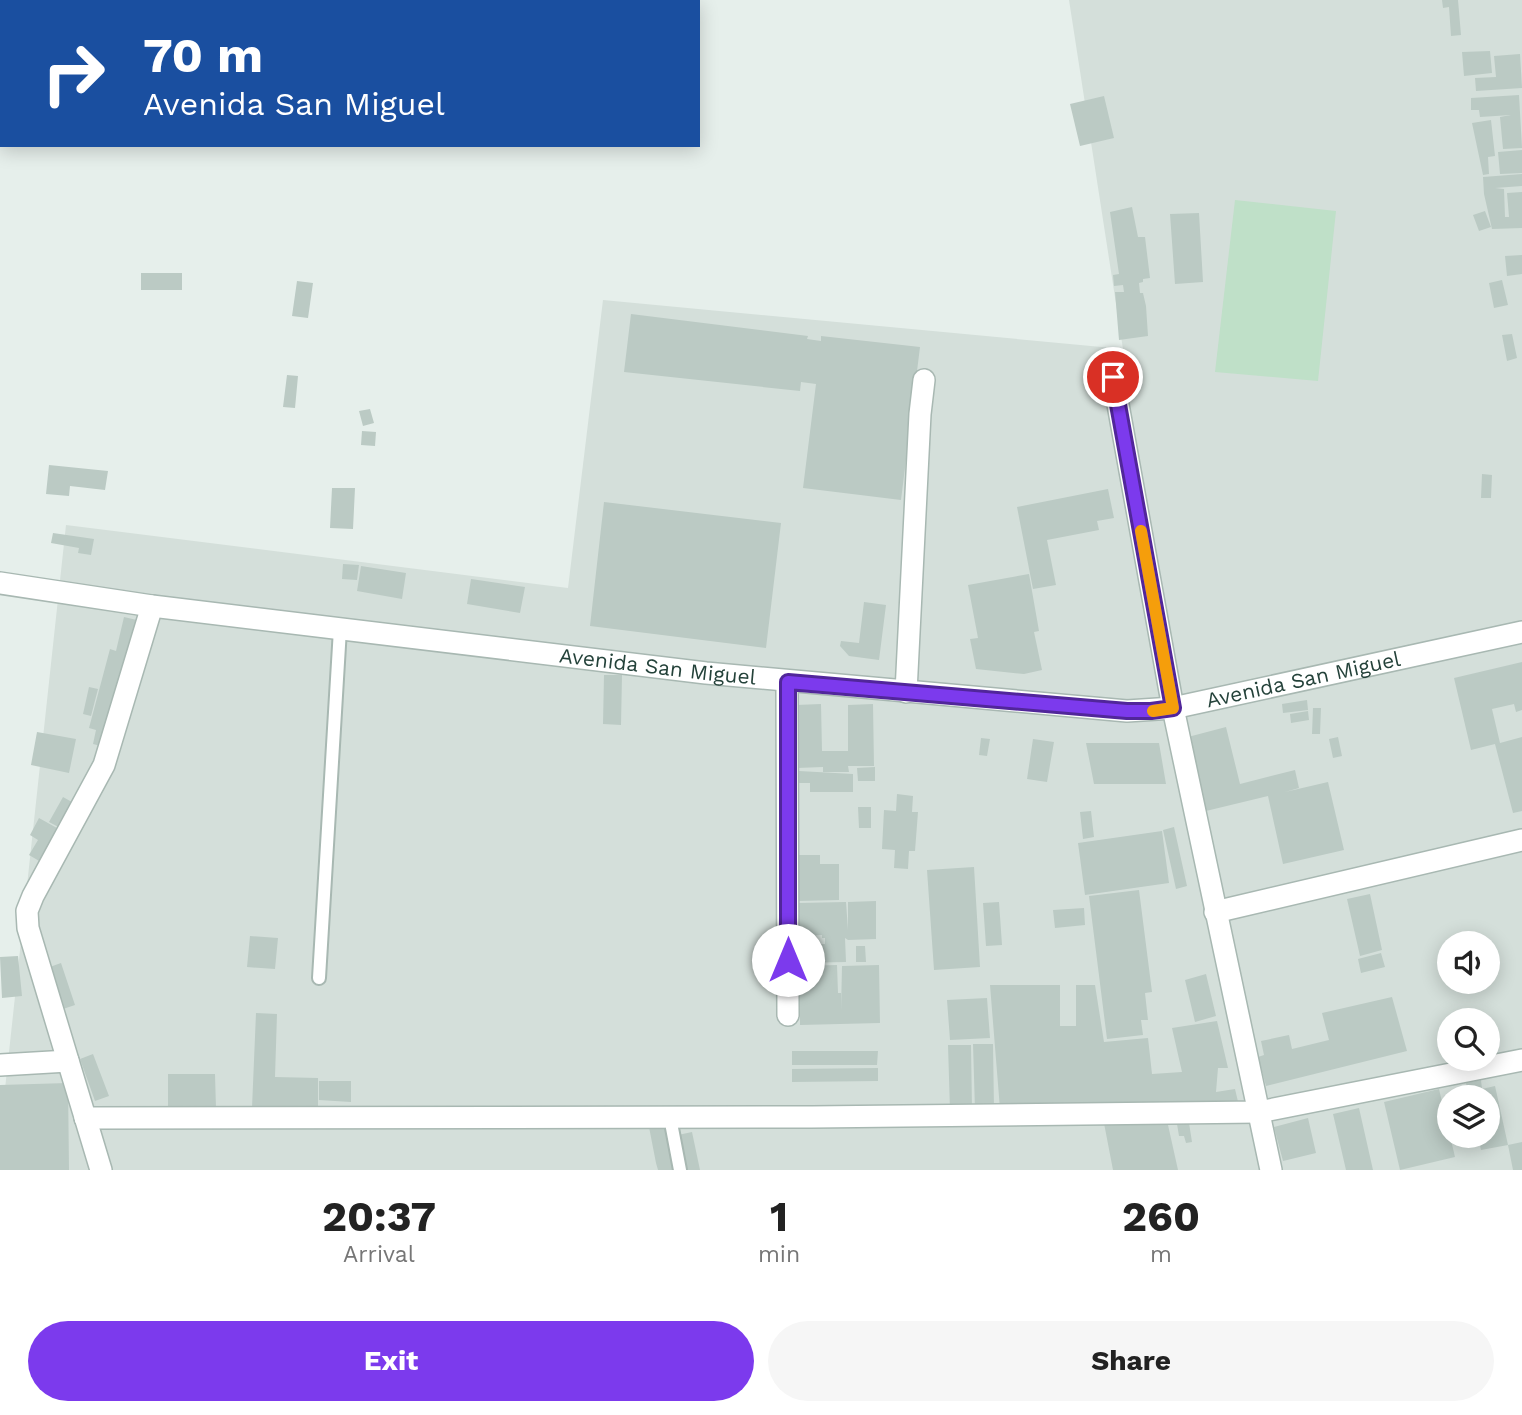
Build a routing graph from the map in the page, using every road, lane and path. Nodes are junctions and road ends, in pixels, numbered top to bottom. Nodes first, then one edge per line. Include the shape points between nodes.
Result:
1 (1113, 377) dead end
2 (924, 380) dead end
3 (0, 583) edge
4 (152, 606) junction
5 (340, 629) junction
6 (1522, 632) edge
7 (788, 682) junction
8 (906, 692) junction
9 (1173, 708) junction
10 (1522, 840) edge
11 (1215, 912) junction
12 (319, 978) dead end
13 (788, 1015) dead end
14 (1522, 1060) edge
15 (68, 1061) junction
16 (0, 1065) edge
17 (1259, 1112) junction
18 (85, 1118) junction
19 (672, 1128) dead end
20 (101, 1170) edge
21 (680, 1170) edge
22 (1271, 1170) edge

1 - 9 street
2 - 8 street
3 - 4 street, Avenida San Miguel
4 - 5 street, Avenida San Miguel
4 - 15 street via 104,765 27,911 28,928
5 - 7 street, Avenida San Miguel
5 - 12 lane
6 - 9 street, Avenida San Miguel
7 - 8 street, Avenida San Miguel
7 - 13 street
8 - 9 street, Avenida San Miguel via 1127,711
9 - 11 street
10 - 11 street
11 - 17 street
14 - 17 street
15 - 16 street
15 - 18 street
17 - 18 street
17 - 22 street
18 - 20 street
19 - 21 lane

